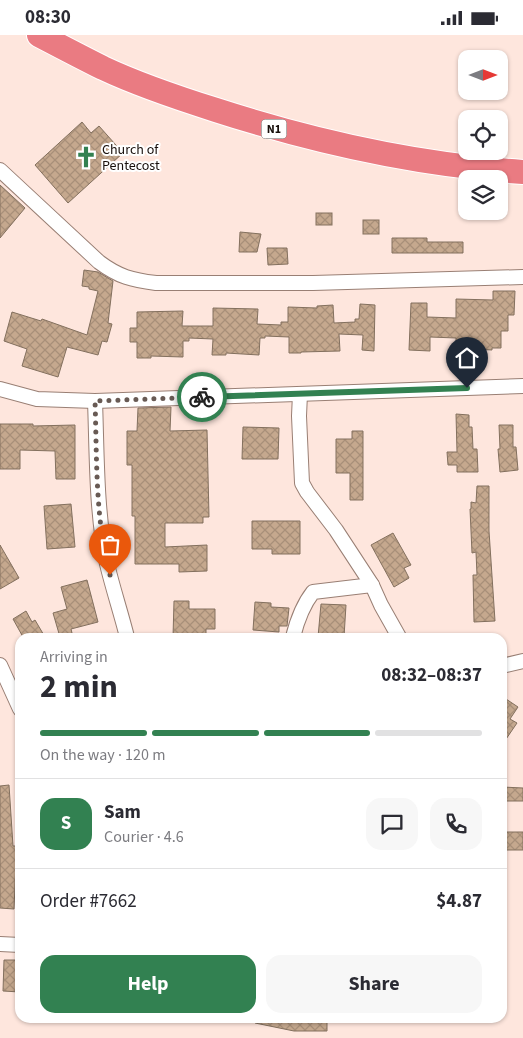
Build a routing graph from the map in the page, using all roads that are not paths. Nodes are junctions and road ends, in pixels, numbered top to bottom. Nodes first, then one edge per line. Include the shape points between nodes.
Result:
1 (39, 35) edge
2 (0, 170) edge
3 (523, 172) edge
4 (523, 277) edge
5 (523, 386) edge
6 (0, 389) edge
7 (300, 394) junction
8 (95, 401) junction
9 (372, 585) junction
10 (127, 633) edge
11 (294, 633) edge
12 (397, 633) edge
13 (523, 661) edge
14 (0, 665) edge
15 (507, 665) edge
16 (15, 698) edge
17 (0, 944) edge
18 (15, 945) edge

1 - 3 highway, N1 via 141,84 272,128 420,160
2 - 4 street via 99,262 133,281 313,283
5 - 7 street
6 - 8 street via 37,399
7 - 8 street
7 - 9 street via 302,483
8 - 10 street via 102,531 107,563
9 - 11 street via 313,592 298,617
9 - 12 street
13 - 15 street
14 - 16 street
17 - 18 street

